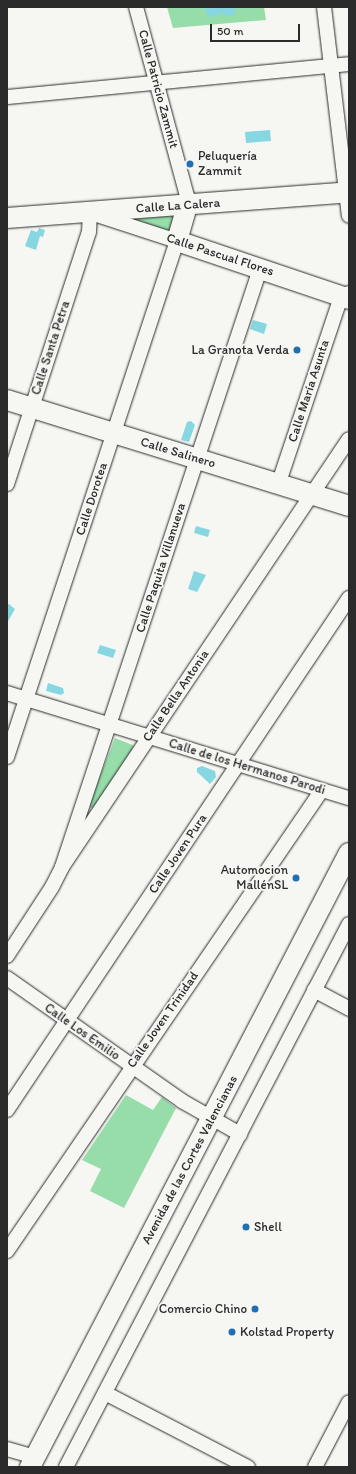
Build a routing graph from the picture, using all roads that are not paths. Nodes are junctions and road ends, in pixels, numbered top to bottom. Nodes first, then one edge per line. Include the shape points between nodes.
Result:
1 (136, 7) edge
2 (324, 7) edge
3 (349, 64) edge
4 (331, 66) junction
5 (156, 83) junction
6 (7, 98) edge
7 (348, 192) edge
8 (187, 206) junction
9 (90, 212) junction
10 (349, 216) edge
11 (7, 218) edge
12 (177, 241) junction
13 (260, 269) junction
14 (346, 296) edge
15 (7, 400) edge
16 (31, 408) junction
17 (114, 433) junction
18 (349, 439) edge
19 (197, 459) junction
20 (7, 484) edge
21 (278, 484) junction
22 (311, 494) junction
23 (349, 506) edge
24 (349, 598) edge
25 (7, 693) edge
26 (26, 699) junction
27 (110, 725) junction
28 (149, 737) junction
29 (7, 757) edge
30 (238, 764) junction
31 (322, 790) junction
32 (349, 798) edge
33 (349, 853) edge
34 (62, 867) junction
35 (349, 881) edge
36 (349, 924) edge
37 (7, 956) edge
38 (7, 978) edge
39 (314, 990) junction
40 (349, 1009) edge
41 (67, 1020) junction
42 (131, 1066) junction
43 (7, 1110) edge
44 (217, 1121) junction
45 (240, 1134) junction
46 (7, 1251) edge
47 (105, 1393) junction
48 (349, 1402) edge
49 (7, 1449) edge
50 (37, 1464) edge
51 (66, 1467) edge
52 (248, 1467) edge
53 (315, 1467) edge

1 - 5 street, Calle Patricio Zammit
2 - 4 street
3 - 4 street
4 - 5 street
4 - 7 street
5 - 6 street
5 - 8 street, Calle Patricio Zammit via 187,196
7 - 8 main road, Calle La Calera
7 - 10 street
8 - 9 main road, Calle La Calera
8 - 12 main road, Calle Patricio Zammit
9 - 11 main road, Calle La Calera
9 - 12 street, Calle Pascual Flores
9 - 16 street, Calle Santa Petra via 89,232
12 - 13 main road, Calle Pascual Flores
12 - 17 street, Calle Dorotea
13 - 14 main road, Calle Pascual Flores
13 - 19 street, Calle Paquita Villanueva
14 - 21 street, Calle María Asunta
15 - 16 main road, Calle Salinero
16 - 17 main road, Calle Salinero
16 - 20 street, Calle Santa Petra
17 - 19 main road, Calle Salinero
17 - 26 street, Calle Dorotea
18 - 22 street, Calle Bella Antonia
19 - 21 main road, Calle Salinero
19 - 27 street, Calle Paquita Villanueva
21 - 22 main road, Calle Salinero
22 - 23 main road, Calle Salinero
22 - 28 street, Calle Bella Antonia
24 - 30 street, Calle Joven Pura
25 - 26 street, Calle de los Hermanos Parodi
26 - 27 street, Calle de los Hermanos Parodi
26 - 29 street, Calle Dorotea
27 - 28 street, Calle de los Hermanos Parodi
27 - 34 street, Calle Paquita Villanueva
28 - 30 street, Calle de los Hermanos Parodi
28 - 34 street, Calle Bella Antonia
30 - 31 street, Calle de los Hermanos Parodi
30 - 41 street, Calle Joven Pura
31 - 32 street, Calle de los Hermanos Parodi
31 - 42 street, Calle Joven Trinidad
33 - 44 main road, Avenida de las Cortes Valencianas
34 - 37 street, Calle Bella Antonia via 52,887
35 - 44 main road, Avenida de las Cortes Valencianas
36 - 39 street
38 - 41 street, Calle Los Emilio
39 - 40 street
39 - 45 street
41 - 42 street, Calle Los Emilio
41 - 43 street, Calle Joven Pura
42 - 44 street, Calle Los Emilio
42 - 46 street, Calle Joven Trinidad
44 - 45 street, Calle Los Emilio
44 - 50 main road, Avenida de las Cortes Valencianas
45 - 47 street
47 - 51 street
47 - 52 street
48 - 53 street
49 - 50 street

